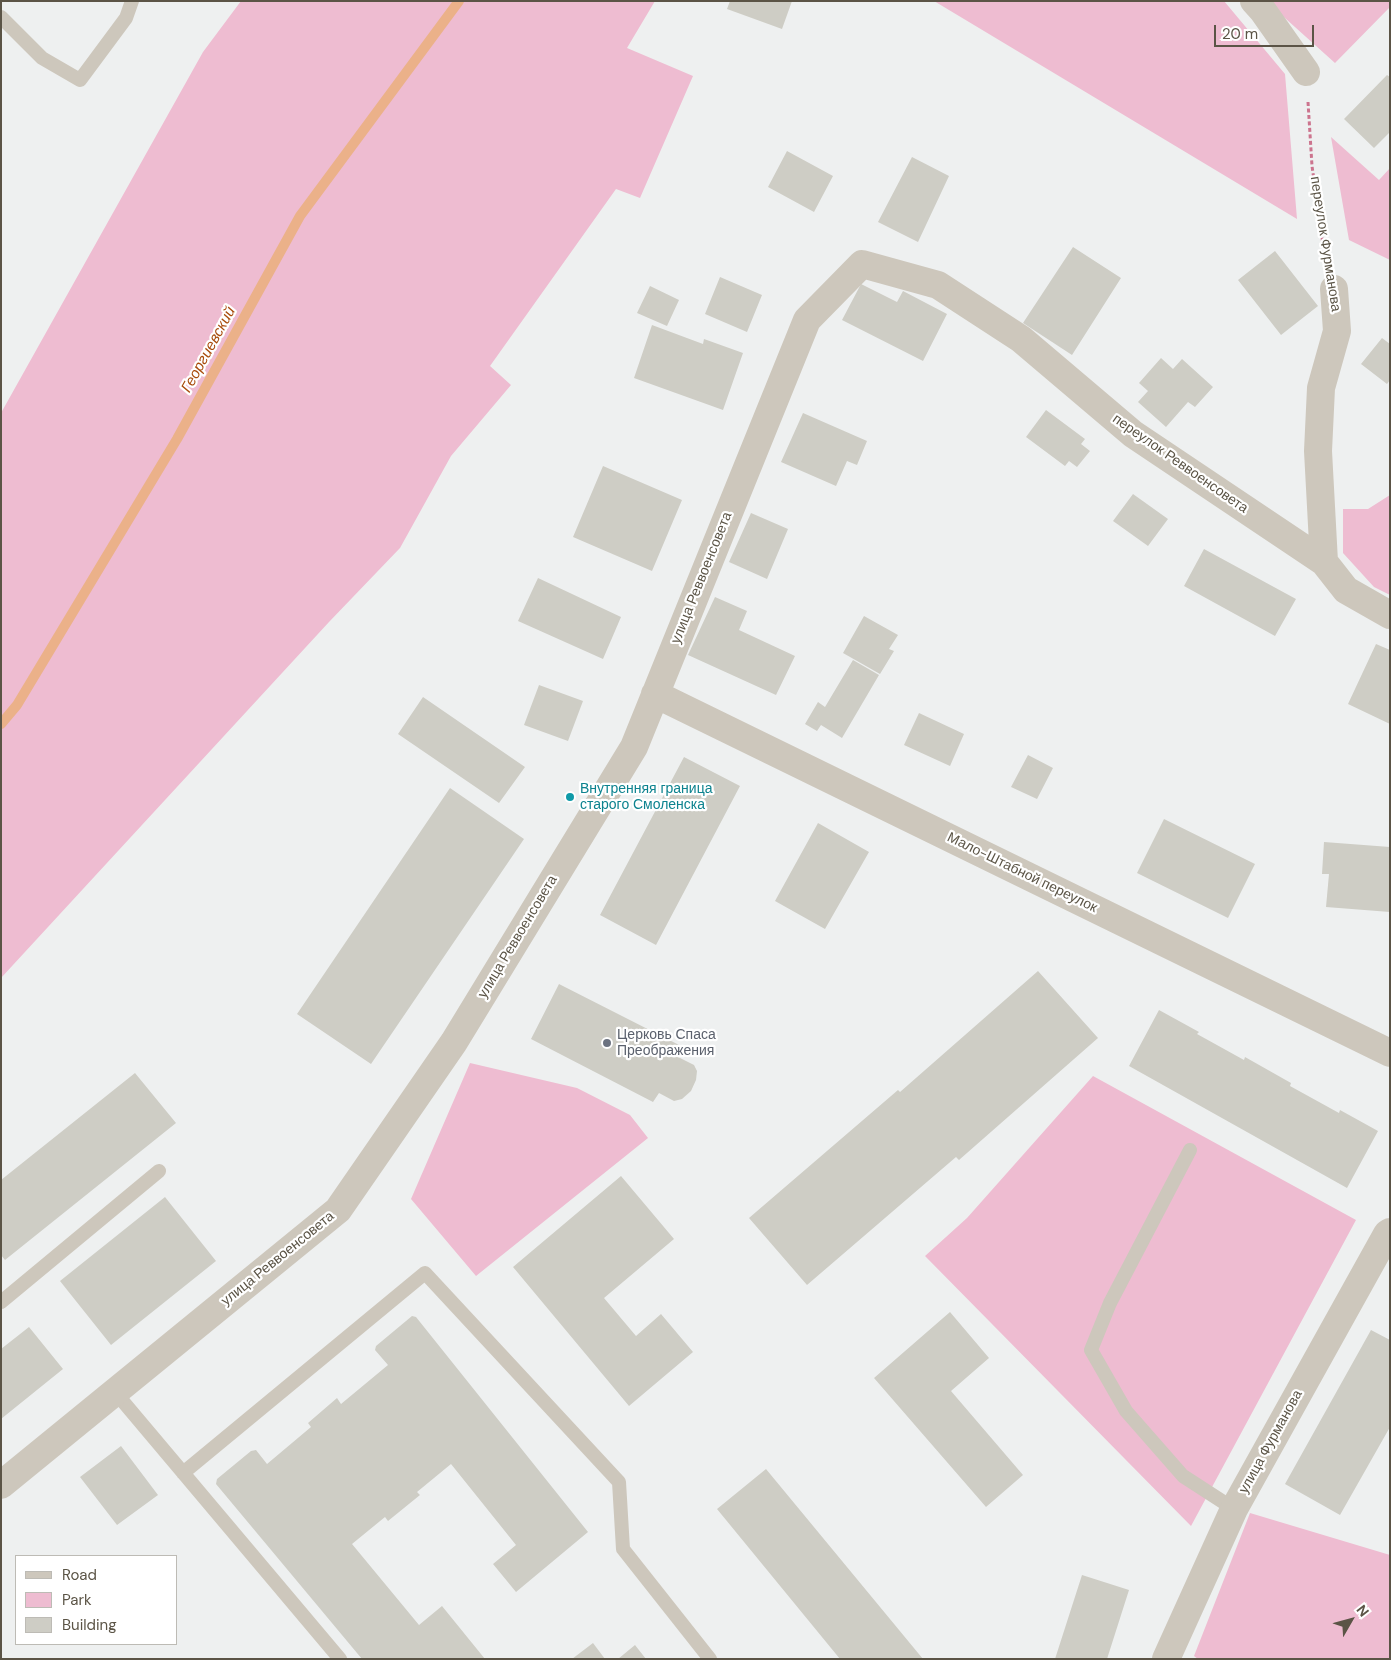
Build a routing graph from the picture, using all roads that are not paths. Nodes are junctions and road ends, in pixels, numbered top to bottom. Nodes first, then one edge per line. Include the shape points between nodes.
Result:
1 (132, 1) edge
2 (1254, 1) edge
3 (1, 17) edge
4 (1306, 72) road end
5 (862, 264) joint
6 (1334, 289) road end
7 (1324, 562) junction
8 (1390, 615) edge
9 (654, 694) junction
10 (1390, 1052) edge
11 (1190, 1150) dead end
12 (159, 1171) dead end
13 (1390, 1232) edge
14 (1, 1302) edge
15 (115, 1392) junction
16 (183, 1473) junction
17 (3, 1479) edge
18 (1234, 1509) junction
19 (340, 1659) edge
20 (710, 1659) edge
21 (1166, 1659) edge

1 - 3 lane via 126,18 80,80 42,58
2 - 4 street
5 - 7 street, переулок Реввоенсовета via 938,286 1021,339 1133,434
5 - 9 street, улица Реввоенсовета via 807,320
6 - 7 street, переулок Фурманова via 1337,331 1321,388 1318,451
7 - 8 street, переулок Реввоенсовета via 1346,590
9 - 10 street, Мало-Штабной переулок
9 - 15 street, улица Реввоенсовета via 634,748 464,1025 338,1210
11 - 18 lane via 1110,1303 1091,1350 1126,1411 1182,1476
12 - 14 lane
13 - 18 street, улица Фурманова
15 - 16 lane
15 - 17 street, улица Реввоенсовета
16 - 19 lane
16 - 20 lane via 425,1273 619,1482 623,1549
18 - 21 street, улица Фурманова

